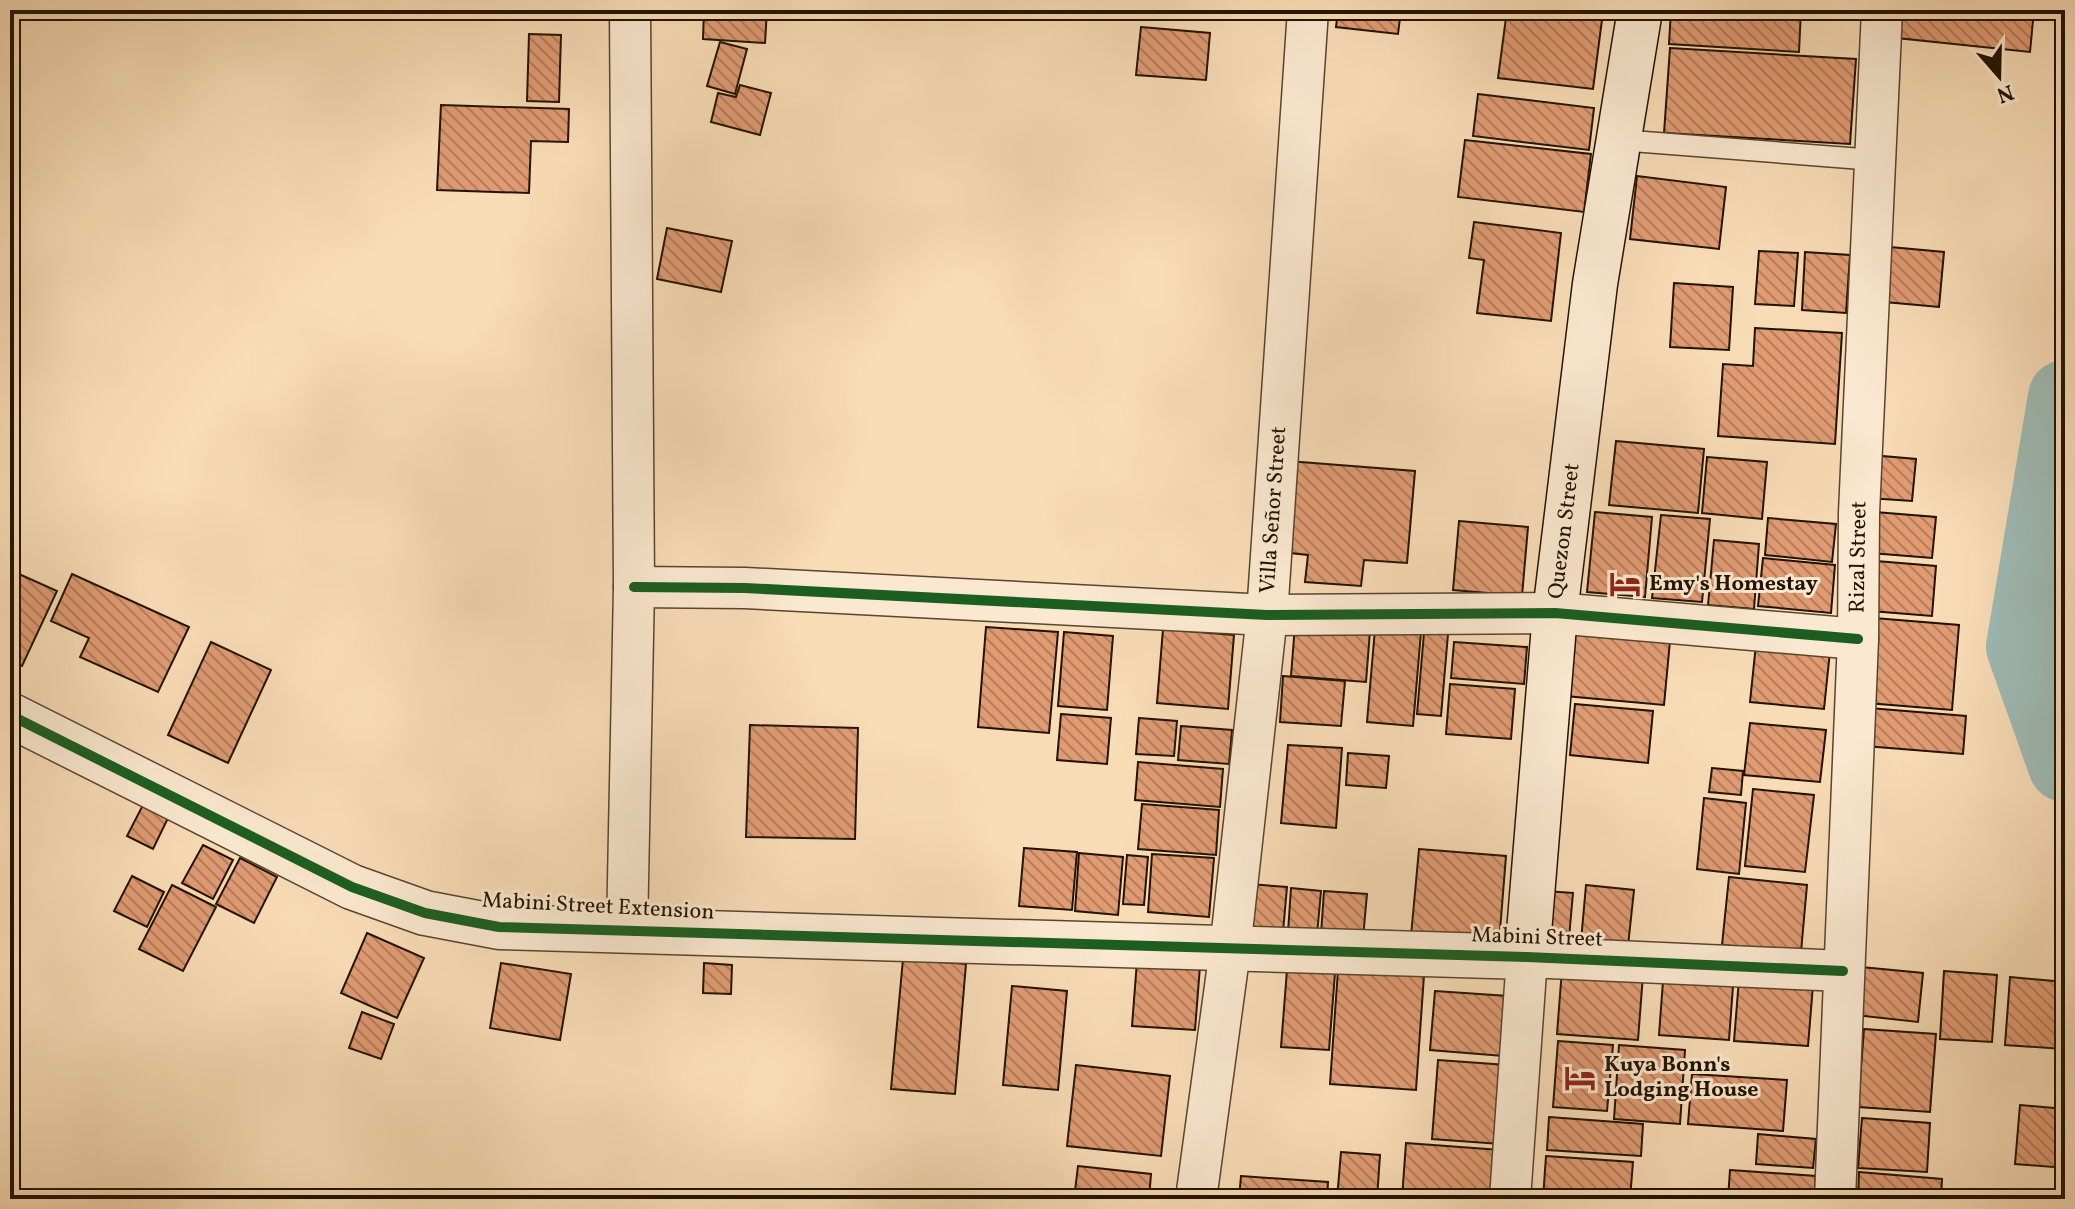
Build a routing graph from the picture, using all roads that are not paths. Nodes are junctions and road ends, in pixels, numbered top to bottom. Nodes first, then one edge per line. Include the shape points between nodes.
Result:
1 (630, 10) edge
2 (1308, 10) edge
3 (1640, 10) edge
4 (1882, 10) edge
5 (1619, 140) junction
6 (1875, 160) junction
7 (634, 587) junction
8 (1555, 613) junction
9 (1267, 615) junction
10 (1858, 639) junction
11 (10, 715) edge
12 (627, 930) junction
13 (1230, 950) junction
14 (1527, 957) junction
15 (1843, 971) junction
16 (1196, 1199) edge
17 (1510, 1199) edge
18 (1835, 1199) edge

1 - 7 street
2 - 9 street, Villa Señor Street
3 - 5 street, Quezon Street
4 - 6 street, Rizal Street
5 - 6 lane
5 - 8 street, Quezon Street via 1595,284
6 - 10 street, Rizal Street
7 - 9 street
7 - 12 street
8 - 9 street
8 - 10 street
8 - 14 street, Quezon Street
9 - 13 street, Villa Señor Street
10 - 15 street, Rizal Street
11 - 12 street, Mabini Street Extension via 352,887 425,913 499,927
12 - 13 street, Mabini Street Extension
13 - 14 street, Mabini Street
13 - 16 street, Villa Señor Street
14 - 15 street, Mabini Street
14 - 17 street, Quezon Street
15 - 18 street, Rizal Street

